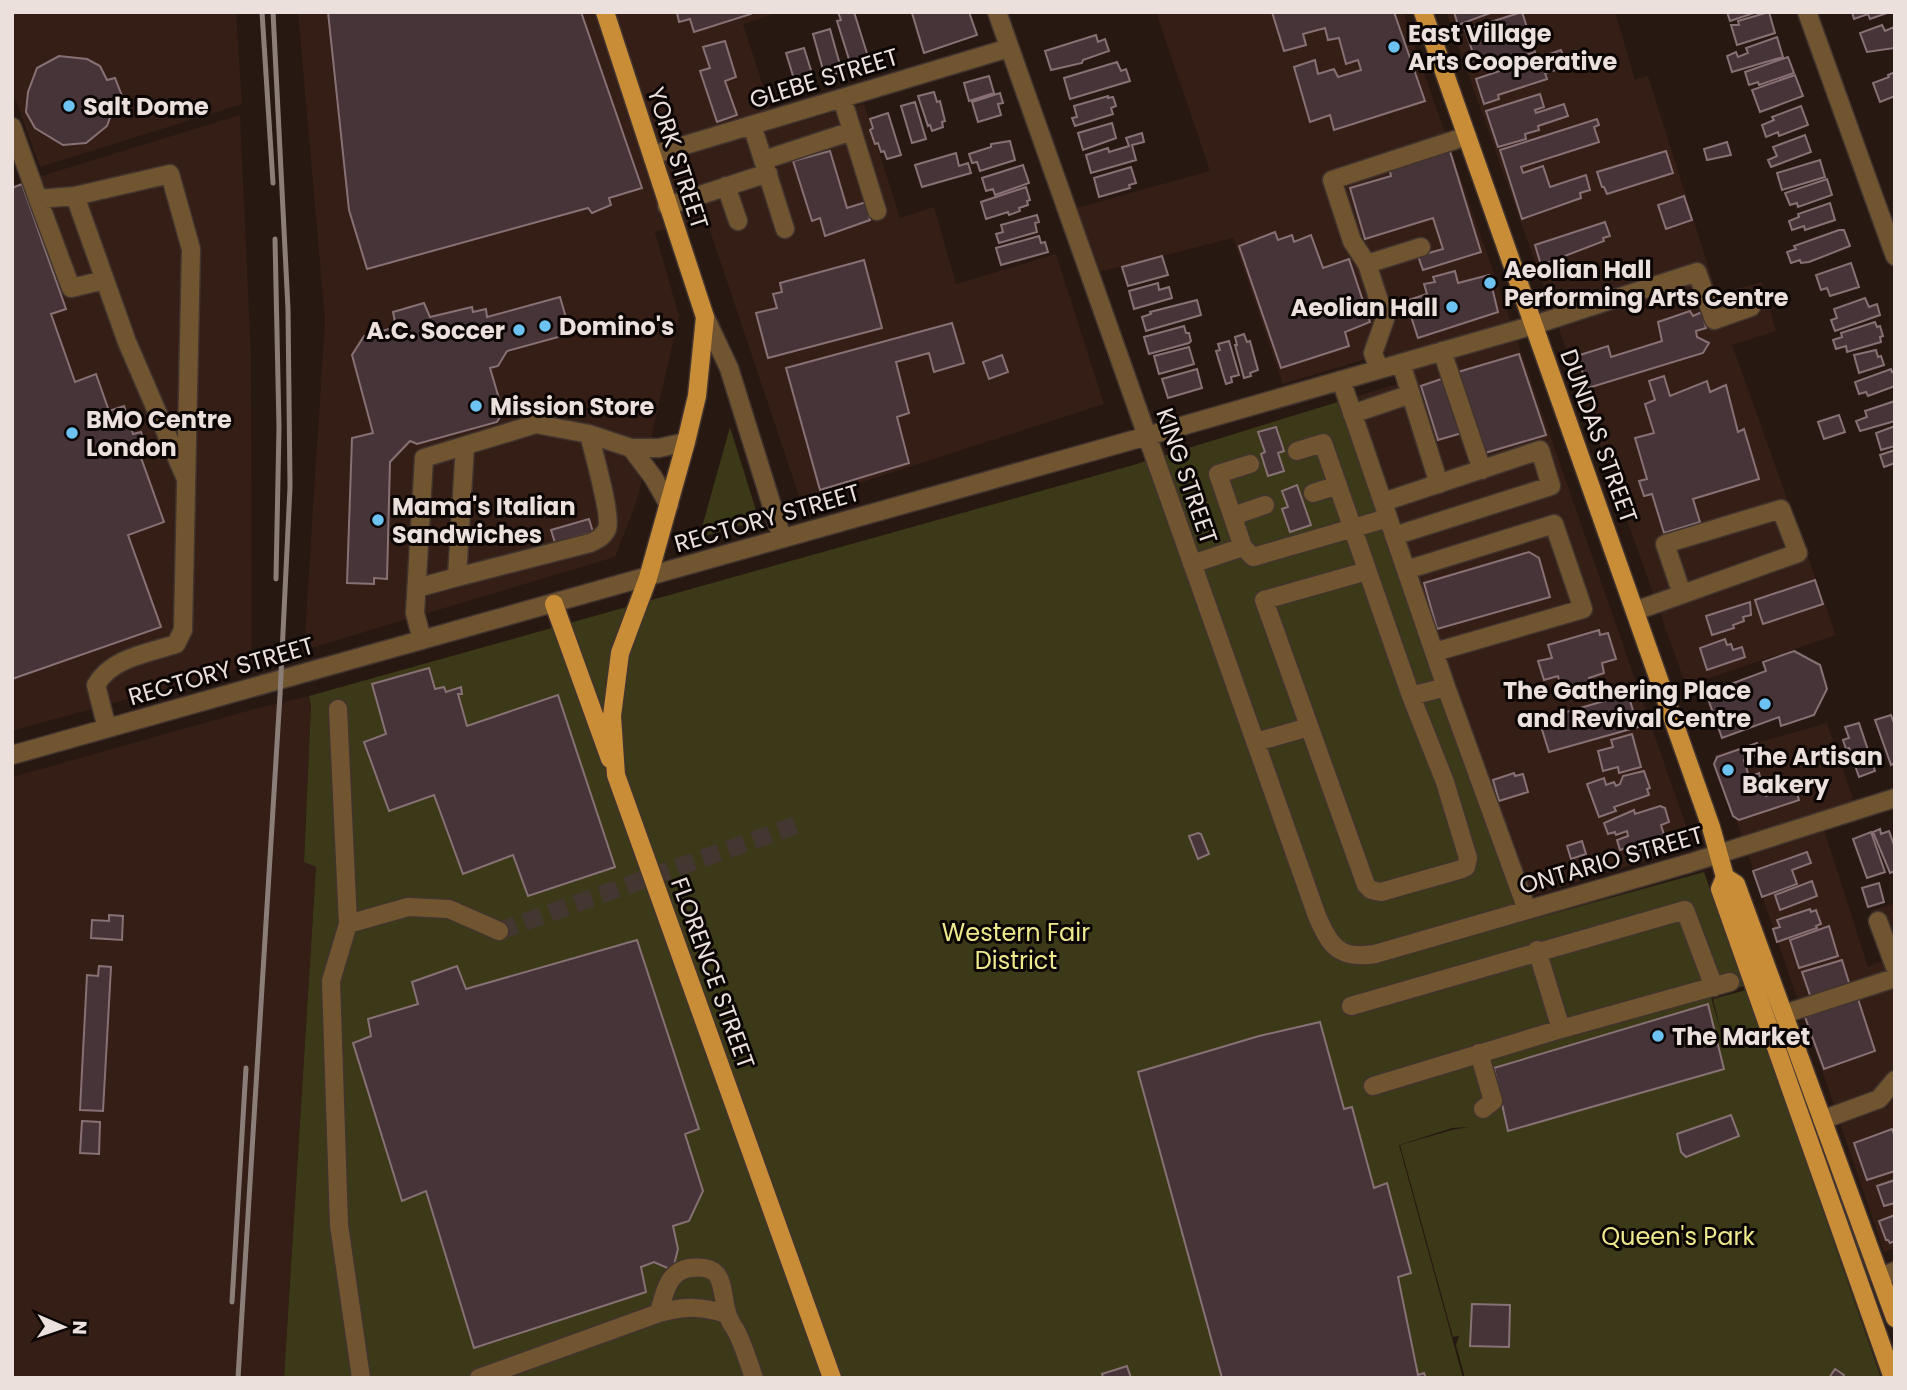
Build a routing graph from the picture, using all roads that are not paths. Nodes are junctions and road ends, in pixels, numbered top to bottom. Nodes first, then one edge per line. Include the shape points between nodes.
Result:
1 (605, 12) edge
2 (997, 12) edge
3 (1423, 12) edge
4 (1807, 12) edge
5 (1009, 48) junction
6 (842, 98) junction
7 (752, 125) junction
8 (12, 127) edge
9 (852, 131) junction
10 (1466, 136) junction
11 (652, 155) junction
12 (18, 163) edge
13 (766, 166) junction
14 (726, 186) junction
15 (75, 196) junction
16 (38, 199) junction
17 (667, 206) junction
18 (877, 211) dead end
19 (738, 221) dead end
20 (785, 229) dead end
21 (1421, 247) dead end
22 (1895, 256) edge
23 (1367, 264) junction
24 (105, 280) junction
25 (1751, 307) dead end
26 (705, 317) junction
27 (1534, 325) junction
28 (1442, 351) junction
29 (1401, 363) junction
30 (1379, 369) junction
31 (1341, 380) junction
32 (1410, 394) junction
33 (1352, 414) junction
34 (589, 434) junction
35 (1147, 436) junction
36 (686, 442) junction
37 (464, 446) junction
38 (631, 448) junction
39 (1297, 451) dead end
40 (1250, 464) dead end
41 (1482, 470) junction
42 (186, 479) junction
43 (1439, 484) junction
44 (1338, 485) junction
45 (1312, 493) dead end
46 (670, 505) junction
47 (1265, 506) dead end
48 (1385, 510) junction
49 (1233, 516) junction
50 (1352, 528) junction
51 (1394, 536) junction
52 (782, 538) junction
53 (1243, 547) junction
54 (1192, 564) junction
55 (1406, 570) junction
56 (1367, 571) junction
57 (457, 577) junction
58 (648, 578) junction
59 (417, 588) junction
60 (1682, 594) junction
61 (554, 604) junction
62 (1635, 611) junction
63 (422, 640) junction
64 (1434, 652) junction
65 (1446, 687) junction
66 (1411, 696) junction
67 (338, 709) dead end
68 (1309, 727) junction
69 (107, 728) junction
70 (1256, 742) junction
71 (12, 755) edge
72 (616, 775) junction
73 (1895, 798) edge
74 (1719, 855) junction
75 (1725, 877) junction
76 (1527, 910) junction
77 (1878, 921) dead end
78 (348, 925) junction
79 (499, 931) tunnel mouth
80 (1339, 951) joint
81 (1538, 951) junction
82 (1895, 967) edge
83 (1895, 978) edge
84 (1351, 1006) dead end
85 (1784, 1014) junction
86 (1561, 1029) junction
87 (1479, 1053) junction
88 (1895, 1080) edge
89 (1373, 1086) dead end
90 (1887, 1098) edge
91 (1483, 1109) dead end
92 (1822, 1120) junction
93 (1887, 1274) edge
94 (659, 1313) junction
95 (727, 1314) junction
96 (1895, 1318) edge
97 (502, 1374) edge
98 (361, 1378) edge
99 (479, 1378) edge
100 (754, 1378) edge
101 (832, 1378) edge
102 (1893, 1378) edge

1 - 11 main road, YORK STREET
2 - 5 street, KING STREET
3 - 10 main road, DUNDAS STREET
4 - 22 street
5 - 6 street, GLEBE STREET
5 - 35 street, KING STREET
6 - 7 street, GLEBE STREET
6 - 9 street
7 - 11 street, GLEBE STREET
7 - 13 street
8 - 12 street
9 - 13 street
9 - 18 street
10 - 23 street via 1332,180 1352,241
10 - 27 main road, DUNDAS STREET
11 - 17 main road, YORK STREET
12 - 16 street
13 - 14 street
13 - 20 street
14 - 17 street
14 - 19 street
15 - 16 street
15 - 24 street
15 - 42 street via 170,174 191,249
16 - 24 street via 71,288
17 - 26 main road, YORK STREET
21 - 23 street
23 - 30 street via 1385,319 1373,353
24 - 42 street
25 - 27 street, RECTORY STREET via 1714,320 1697,272
26 - 36 main road, YORK STREET via 697,396
26 - 52 street, YORK STREET via 729,368
27 - 28 street, RECTORY STREET
27 - 62 main road, DUNDAS STREET
28 - 29 street, RECTORY STREET
28 - 41 street
29 - 30 street, RECTORY STREET
29 - 32 street
30 - 31 street, RECTORY STREET
31 - 33 street
31 - 35 street, RECTORY STREET
32 - 33 street
32 - 43 street
33 - 48 street
34 - 37 street via 536,424
34 - 38 street
34 - 57 street via 607,512 608,527 600,538
35 - 52 street, RECTORY STREET
35 - 54 street, KING STREET
36 - 38 street
36 - 46 main road, YORK STREET
37 - 57 street
37 - 59 street via 424,458
38 - 46 street
39 - 44 street via 1324,443
40 - 49 street via 1218,474
41 - 43 street
41 - 51 street via 1540,450 1551,486
42 - 69 street via 183,629 176,644 113,665 103,673 96,685
43 - 48 street
44 - 45 street
44 - 50 street
46 - 58 main road, YORK STREET
47 - 49 street
48 - 50 street
48 - 51 street
49 - 53 street
50 - 53 street via 1253,557
50 - 56 street
51 - 55 street
52 - 58 street, RECTORY STREET
53 - 54 street
54 - 70 street, KING STREET
55 - 64 street
55 - 64 street via 1554,524 1583,609
56 - 66 street
56 - 68 street via 1264,600
57 - 59 street
58 - 61 street, RECTORY STREET
58 - 72 main road, FLORENCE STREET via 620,653 612,716
59 - 63 street via 415,613
60 - 60 street via 1798,553 1781,509 1665,544
60 - 62 street
61 - 63 street, RECTORY STREET
61 - 72 main road
62 - 74 main road, DUNDAS STREET
63 - 69 street, RECTORY STREET
64 - 65 street
65 - 66 street
65 - 76 street
66 - 68 street via 1460,825 1468,858 1462,869 1385,891 1368,888
67 - 78 street
68 - 70 street
69 - 71 street, RECTORY STREET
70 - 80 street, KING STREET via 1317,916 1326,937
72 - 101 main road, FLORENCE STREET
73 - 74 street, ONTARIO STREET
74 - 75 main road, DUNDAS STREET
74 - 76 street, ONTARIO STREET
75 - 85 main road, DUNDAS STREET via 1736,884
75 - 102 main road, DUNDAS STREET via 1720,889
76 - 80 street, ONTARIO STREET via 1375,954 1356,956
77 - 82 street
78 - 79 street via 408,907 449,909
78 - 98 street via 331,981 339,1225
81 - 84 street
81 - 86 street
81 - 86 street via 1685,910 1722,984
83 - 85 street
85 - 92 main road, DUNDAS STREET
86 - 87 street
87 - 89 street
87 - 91 street via 1493,1101
88 - 90 street
90 - 92 street
92 - 93 main road, DUNDAS STREET
93 - 96 main road, DUNDAS STREET
94 - 95 street via 703,1307
94 - 95 street via 672,1276 682,1269 704,1266 723,1286
94 - 97 street
95 - 100 street
97 - 99 street

